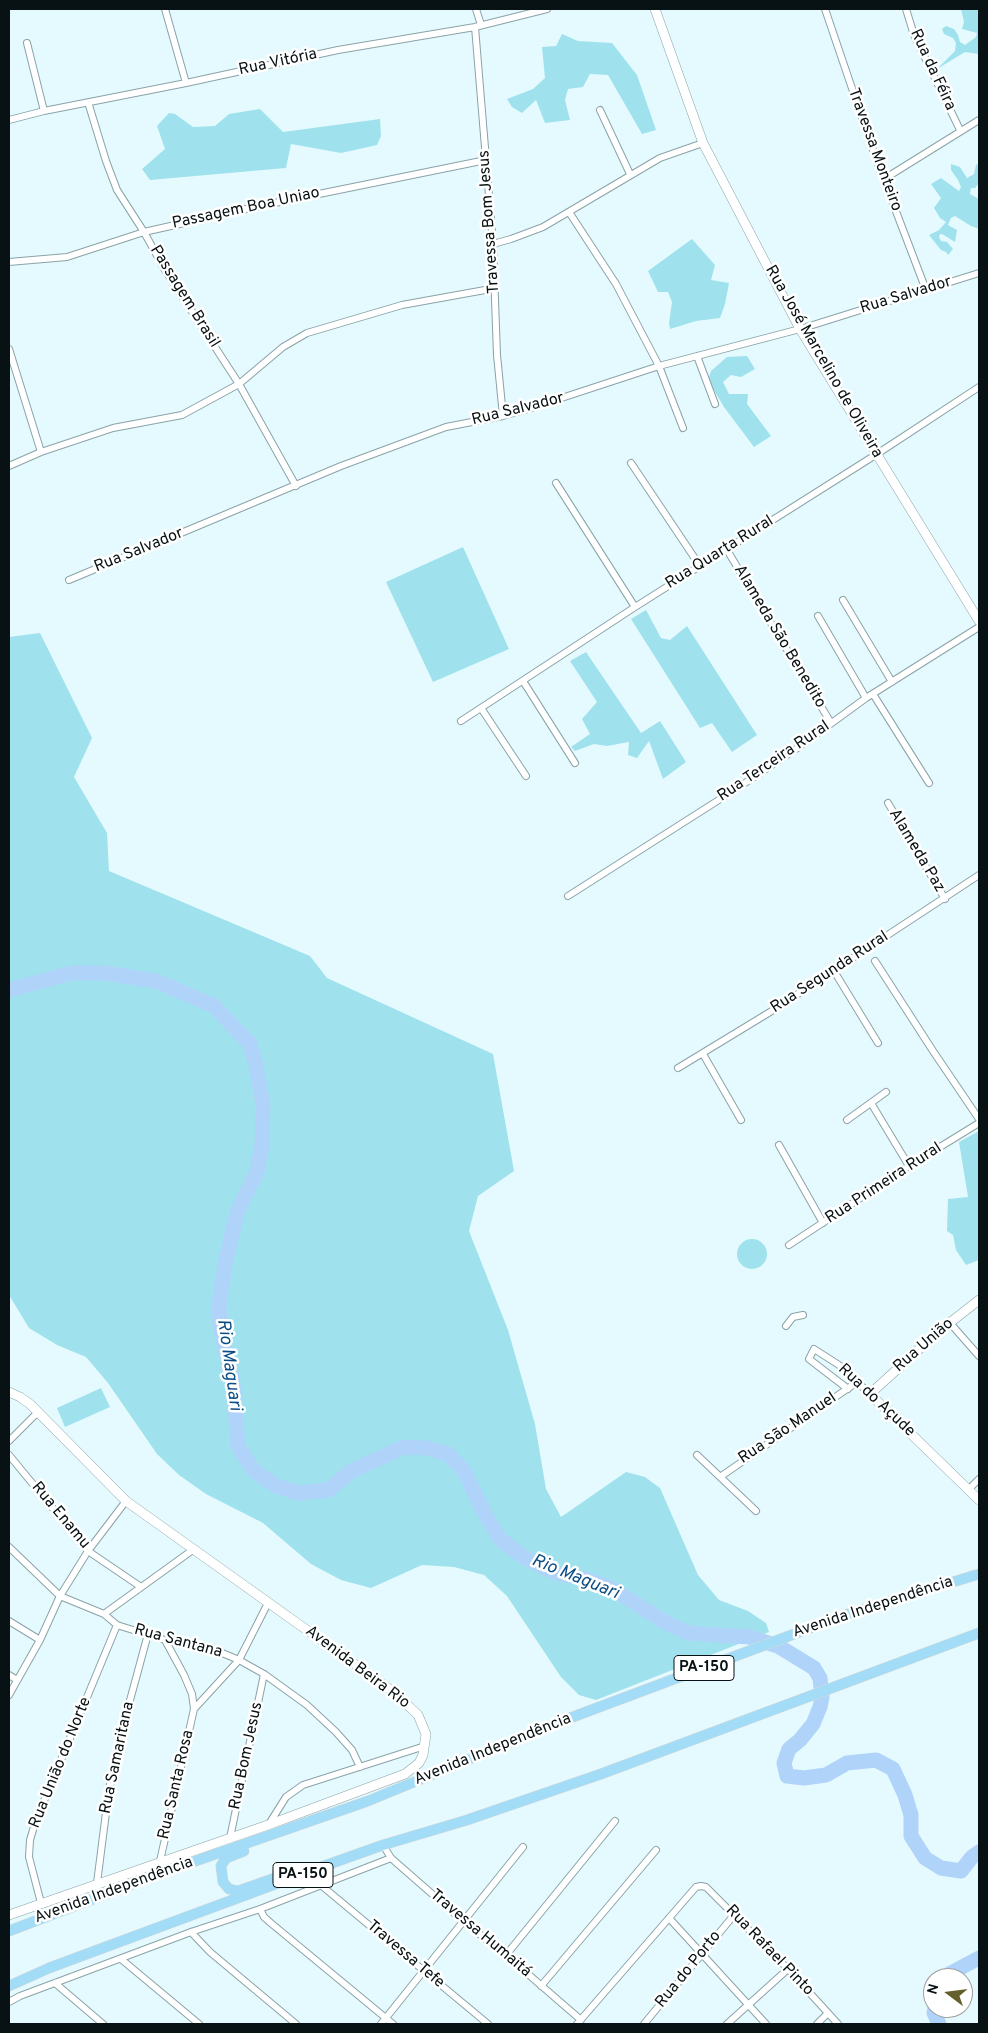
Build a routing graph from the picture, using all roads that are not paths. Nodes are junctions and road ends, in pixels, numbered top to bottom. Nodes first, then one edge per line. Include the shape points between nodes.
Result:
1 (165, 9) edge
2 (476, 9) edge
3 (508, 9) edge
4 (548, 9) edge
5 (655, 9) edge
6 (825, 9) edge
7 (906, 9) edge
8 (510, 17) junction
9 (478, 26) junction
10 (27, 43) dead end
11 (186, 83) junction
12 (88, 102) junction
13 (600, 110) dead end
14 (44, 111) junction
15 (9, 120) edge
16 (979, 120) edge
17 (960, 130) junction
18 (703, 143) junction
19 (486, 160) junction
20 (630, 174) junction
21 (884, 179) junction
22 (568, 212) junction
23 (144, 232) junction
24 (493, 244) junction
25 (9, 262) edge
26 (979, 273) edge
27 (496, 288) junction
28 (926, 290) junction
29 (800, 329) junction
30 (9, 349) edge
31 (697, 356) junction
32 (660, 366) junction
33 (239, 384) junction
34 (979, 387) edge
35 (714, 404) dead end
36 (502, 416) junction
37 (683, 428) dead end
38 (41, 452) junction
39 (877, 454) junction
40 (631, 463) dead end
41 (9, 466) edge
42 (556, 483) dead end
43 (296, 486) junction
44 (727, 550) junction
45 (700, 566) junction
46 (69, 580) dead end
47 (843, 600) dead end
48 (635, 607) junction
49 (818, 616) dead end
50 (979, 621) edge
51 (979, 626) edge
52 (523, 681) junction
53 (892, 682) junction
54 (873, 694) junction
55 (866, 698) junction
56 (481, 708) junction
57 (462, 721) dead end
58 (831, 723) junction
59 (575, 763) dead end
60 (526, 776) dead end
61 (929, 783) dead end
62 (888, 803) dead end
63 (979, 875) edge
64 (568, 896) dead end
65 (945, 899) junction
66 (875, 961) dead end
67 (834, 971) junction
68 (878, 1043) dead end
69 (701, 1053) junction
70 (678, 1068) dead end
71 (886, 1092) dead end
72 (871, 1103) junction
73 (979, 1119) edge
74 (741, 1120) dead end
75 (846, 1120) dead end
76 (979, 1123) edge
77 (779, 1145) dead end
78 (909, 1166) junction
79 (823, 1223) junction
80 (789, 1245) dead end
81 (979, 1300) edge
82 (802, 1315) dead end
83 (950, 1323) junction
84 (786, 1326) dead end
85 (979, 1356) edge
86 (857, 1382) junction
87 (848, 1389) junction
88 (9, 1392) edge
89 (870, 1394) junction
90 (38, 1412) junction
91 (9, 1441) edge
92 (9, 1455) edge
93 (697, 1455) dead end
94 (720, 1477) junction
95 (979, 1479) edge
96 (969, 1489) junction
97 (979, 1500) edge
98 (126, 1501) junction
99 (756, 1511) dead end
100 (9, 1547) edge
101 (194, 1549) junction
102 (88, 1550) junction
103 (979, 1574) edge
104 (141, 1587) junction
105 (60, 1596) junction
106 (268, 1603) junction
107 (104, 1614) junction
108 (9, 1621) edge
109 (117, 1625) junction
110 (979, 1633) edge
111 (148, 1634) junction
112 (40, 1640) junction
113 (165, 1640) junction
114 (238, 1660) junction
115 (264, 1674) junction
116 (9, 1675) edge
117 (17, 1680) junction
118 (9, 1695) edge
119 (194, 1709) junction
120 (425, 1746) junction
121 (360, 1767) junction
122 (366, 1796) junction
123 (332, 1814) junction
124 (615, 1822) dead end
125 (268, 1825) junction
126 (230, 1838) junction
127 (383, 1845) junction
128 (523, 1847) dead end
129 (656, 1850) dead end
130 (350, 1857) junction
131 (391, 1858) junction
132 (160, 1861) junction
133 (97, 1884) junction
134 (322, 1886) junction
135 (41, 1904) junction
136 (260, 1909) junction
137 (9, 1915) edge
138 (734, 1915) junction
139 (669, 1918) junction
140 (464, 1922) junction
141 (9, 1931) edge
142 (192, 1932) junction
143 (703, 1953) junction
144 (506, 1955) junction
145 (121, 1958) junction
146 (788, 1969) junction
147 (424, 1971) junction
148 (55, 1982) junction
149 (9, 1986) edge
150 (541, 1986) junction
151 (9, 2002) edge
152 (749, 2005) junction
153 (828, 2013) junction
154 (386, 2018) junction
155 (579, 2022) edge
156 (102, 2024) edge
157 (199, 2024) edge
158 (296, 2024) edge
159 (381, 2024) edge
160 (393, 2024) edge
161 (488, 2024) edge
162 (644, 2024) edge
163 (728, 2024) edge
164 (766, 2024) edge
165 (817, 2024) edge
166 (838, 2024) edge

1 - 11 street
2 - 9 street, Travessa Bom Jesus
3 - 8 street
4 - 8 street, Rua Vitória
5 - 18 street, Rua José Marcelino de Oliveira
6 - 21 street, Travessa Monteiro
7 - 17 street, Rua da Féira via 914,36
8 - 9 street, Rua Vitória
9 - 11 street, Rua Vitória via 338,50
9 - 19 street, Travessa Bom Jesus
10 - 14 street
11 - 12 street, Rua Vitória
12 - 14 street, Rua Vitória
12 - 23 street, Passagem Brasil via 117,190
13 - 20 street
14 - 15 street, Rua Vitória
16 - 17 street
17 - 21 street
18 - 20 street via 660,158
18 - 29 street, Rua José Marcelino de Oliveira
19 - 23 street, Passagem Boa Uniao
19 - 24 street, Travessa Bom Jesus
20 - 22 street
21 - 28 street, Travessa Monteiro
22 - 24 street via 543,227
22 - 32 street via 616,284
23 - 25 street, Passagem Boa Uniao via 67,257
23 - 33 street, Passagem Brasil via 164,270
24 - 27 street, Travessa Bom Jesus
26 - 28 street, Rua Salvador
27 - 33 street via 402,305 307,333 283,347
27 - 36 street, Travessa Bom Jesus
28 - 29 street, Rua Salvador
29 - 31 street, Rua Salvador
29 - 39 street, Rua José Marcelino de Oliveira
30 - 38 street
31 - 32 street, Rua Salvador
31 - 35 street
32 - 36 street, Rua Salvador
32 - 37 street
33 - 38 street via 182,415 128,424
33 - 43 street, Passagem Brasil
34 - 39 street, Rua Quarta Rural
36 - 43 street, Rua Salvador via 446,427
38 - 41 street
39 - 44 street, Rua Quarta Rural
39 - 50 street, Rua José Marcelino de Oliveira
40 - 45 street
42 - 48 street
43 - 46 street, Rua Salvador
44 - 45 street, Rua Quarta Rural
44 - 58 street, Alameda São Benedito
45 - 48 street, Rua Quarta Rural
47 - 53 street
48 - 52 street, Rua Quarta Rural via 607,629
49 - 55 street
51 - 53 street, Rua Terceira Rural
52 - 56 street, Rua Quarta Rural
52 - 59 street
53 - 54 street, Rua Terceira Rural
54 - 55 street, Rua Terceira Rural
54 - 61 street
55 - 58 street, Rua Terceira Rural
56 - 57 street, Rua Quarta Rural
56 - 60 street
58 - 64 street, Rua Terceira Rural via 636,857 600,872
62 - 65 street, Alameda Paz
63 - 65 street, Rua Segunda Rural
65 - 67 street, Rua Segunda Rural via 910,925
66 - 73 street
67 - 68 street
67 - 69 street, Rua Segunda Rural
69 - 70 street, Rua Segunda Rural
69 - 74 street
71 - 72 street
72 - 75 street
72 - 78 street
76 - 78 street, Rua Primeira Rural
77 - 79 street
78 - 79 street, Rua Primeira Rural
79 - 80 street, Rua Primeira Rural
81 - 83 street, Rua União
82 - 84 street via 793,1318
83 - 85 street
83 - 89 street, Rua União
86 - 87 street, Rua São Manuel
86 - 87 street, Rua do Açude via 814,1349 808,1359
86 - 89 street, Rua do Açude
87 - 94 street, Rua São Manuel
88 - 90 street, Avenida Beira Rio
89 - 96 street, Rua do Açude
90 - 91 street
90 - 98 street, Avenida Beira Rio
92 - 102 street, Rua Enamu
93 - 94 street
94 - 99 street
95 - 96 street
96 - 97 street, Rua do Açude
98 - 101 street, Avenida Beira Rio
98 - 102 street
100 - 105 street, Rua Santana
101 - 104 street
101 - 106 street, Avenida Beira Rio
102 - 104 street, Rua Enamu
102 - 105 street
103 - 122 main road, Avenida Independência / PA-150 via 845,1614
104 - 107 street
105 - 107 street, Rua Santana
105 - 112 street
106 - 114 street, Rua Santa Rosa
106 - 120 street, Avenida Beira Rio via 412,1707 422,1722
107 - 109 street, Rua Santana
108 - 112 street
109 - 111 street, Rua Santana
109 - 135 street, Rua União do Norte via 30,1840 29,1857
110 - 127 main road, PA-150 via 601,1774
111 - 113 street, Rua Santana
111 - 133 street, Rua Samaritana via 109,1789
112 - 117 street
113 - 114 street, Rua Santana via 192,1643
113 - 119 street, Rua Santa Rosa via 192,1694
114 - 115 street, Rua Santana
114 - 119 street, Rua Santa Rosa
115 - 121 street, Rua Santana via 307,1704 352,1750
115 - 126 street, Rua Bom Jesus
116 - 117 street
117 - 118 street
119 - 132 street, Rua Santa Rosa
120 - 121 street
120 - 122 street via 413,1770
121 - 125 street via 303,1784 286,1797
122 - 123 main road, Avenida Independência / PA-150
122 - 125 street
123 - 130 main road via 319,1823 226,1858 221,1866 223,1882 238,1891 332,1858
123 - 141 main road, Avenida Independência / PA-150 via 161,1873
124 - 144 street
125 - 126 street
126 - 132 street
127 - 130 main road, PA-150
127 - 131 street, Travessa Humaitá
128 - 140 street
129 - 150 street
130 - 149 main road, PA-150 via 49,1968
131 - 134 street
131 - 140 street, Travessa Humaitá
132 - 133 street
133 - 135 street
134 - 136 street
134 - 147 street, Travessa Tefe
135 - 137 street
136 - 142 street
136 - 154 street via 272,1924
138 - 139 street, Rua Rafael Pinto via 706,1887 696,1887
138 - 143 street, Rua do Porto
138 - 146 street, Rua Rafael Pinto
139 - 143 street
139 - 155 street
140 - 144 street, Travessa Humaitá
140 - 147 street
142 - 145 street
142 - 158 street via 210,1952
143 - 152 street
143 - 162 street, Rua do Porto
144 - 150 street, Travessa Humaitá
145 - 148 street
145 - 157 street
146 - 152 street
146 - 153 street, Rua Rafael Pinto
147 - 154 street
147 - 161 street, Travessa Tefe
148 - 151 street
148 - 156 street
150 - 155 street, Travessa Humaitá
152 - 163 street
152 - 164 street
153 - 165 street
153 - 166 street, Rua Rafael Pinto
154 - 159 street
154 - 160 street

